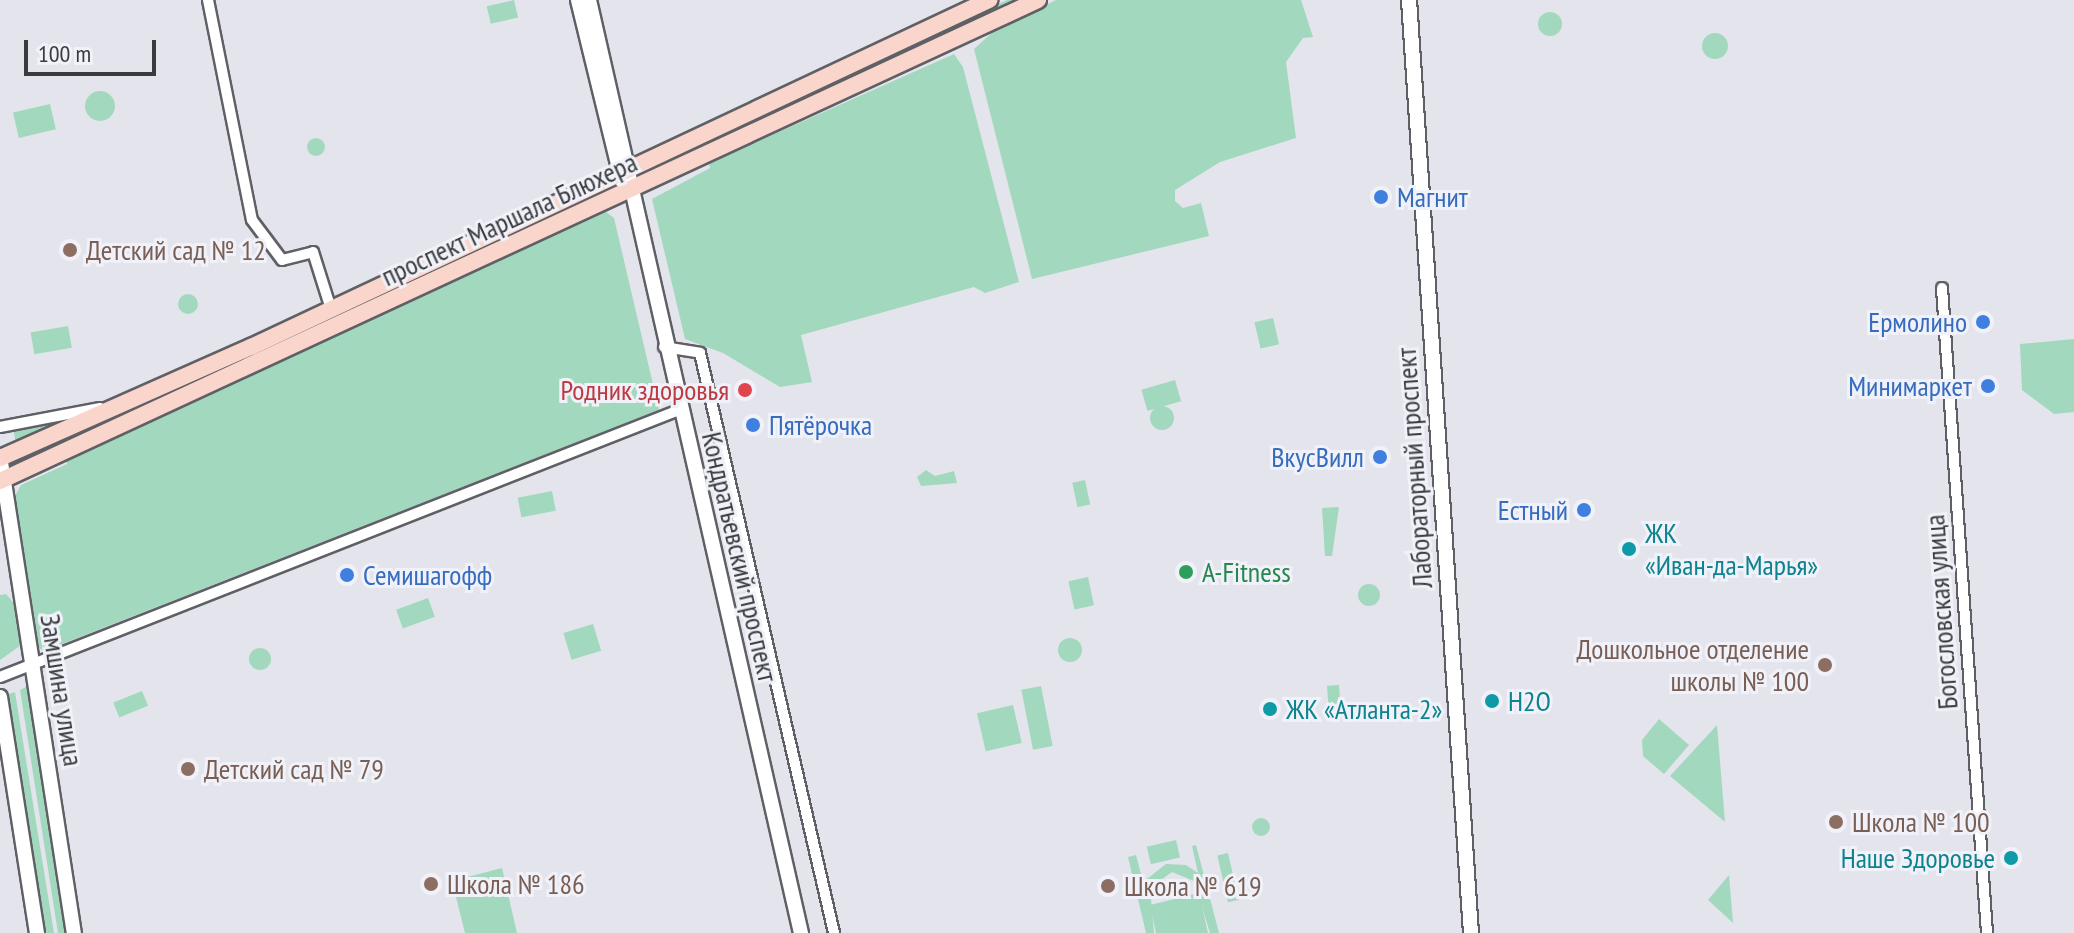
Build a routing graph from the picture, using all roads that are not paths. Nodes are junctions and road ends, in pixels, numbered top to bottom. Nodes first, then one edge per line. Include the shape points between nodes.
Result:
1 (208, 0) edge
2 (578, 0) edge
3 (589, 0) edge
4 (989, 0) edge
5 (1038, 0) edge
6 (1409, 0) edge
7 (624, 171) junction
8 (629, 192) junction
9 (1942, 288) dead end
10 (331, 309) junction
11 (664, 347) junction
12 (124, 404) junction
13 (679, 410) junction
14 (0, 427) edge
15 (0, 457) edge
16 (2, 480) edge
17 (32, 667) junction
18 (0, 677) edge
19 (0, 697) edge
20 (37, 933) edge
21 (74, 933) edge
22 (801, 933) edge
23 (834, 933) edge
24 (1471, 933) edge
25 (1987, 933) edge

1 - 10 street via 252,220 282,260 313,252
2 - 7 street, Кондратьевский проспект
3 - 7 street, Кондратьевский проспект
4 - 7 main road, проспект Маршала Блюхера
5 - 8 main road, проспект Маршала Блюхера
6 - 24 street, Лабораторный проспект
7 - 8 street, Кондратьевский проспект
7 - 10 main road, проспект Маршала Блюхера
8 - 11 street, Кондратьевский проспект
8 - 16 main road, проспект Маршала Блюхера
9 - 25 street, Богословская улица
10 - 12 main road, проспект Маршала Блюхера
11 - 13 street, Кондратьевский проспект
11 - 23 street via 700,353
12 - 14 street
12 - 15 main road, проспект Маршала Блюхера
13 - 17 street
13 - 22 street, Кондратьевский проспект
15 - 16 street, Замшина улица
16 - 17 street, Замшина улица
17 - 18 street
17 - 21 street, Замшина улица
19 - 20 street

